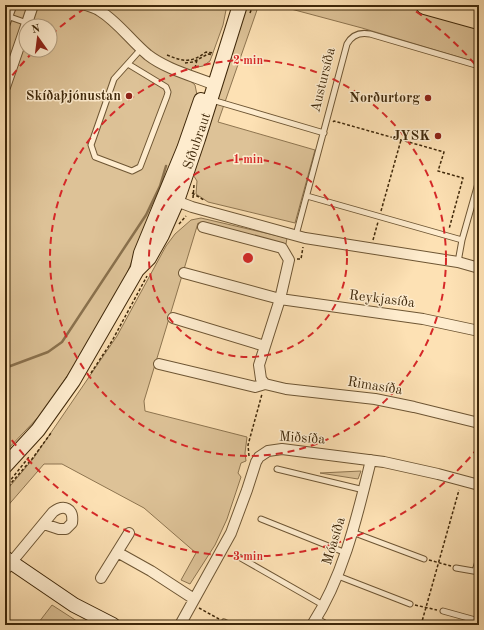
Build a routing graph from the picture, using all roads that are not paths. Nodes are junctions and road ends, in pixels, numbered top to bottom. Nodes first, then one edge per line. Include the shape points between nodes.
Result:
1 (14, 5) edge
2 (34, 5) edge
3 (86, 5) edge
4 (231, 5) edge
5 (240, 5) edge
6 (425, 5) edge
7 (98, 7) edge
8 (10, 17) junction
9 (29, 18) edge
10 (479, 20) edge
11 (18, 21) edge
12 (5, 30) edge
13 (18, 45) edge
14 (141, 49) junction
15 (128, 64) junction
16 (479, 66) edge
17 (7, 72) edge
18 (211, 83) junction
19 (5, 87) edge
20 (211, 99) junction
21 (324, 133) junction
22 (479, 180) edge
23 (307, 196) junction
24 (171, 199) junction
25 (203, 227) dead end
26 (300, 236) junction
27 (462, 240) junction
28 (458, 262) junction
29 (479, 268) edge
30 (184, 273) dead end
31 (280, 299) junction
32 (173, 318) dead end
33 (479, 332) edge
34 (265, 346) junction
35 (159, 364) dead end
36 (265, 384) junction
37 (479, 423) edge
38 (371, 460) junction
39 (5, 466) edge
40 (277, 469) dead end
41 (479, 485) edge
42 (364, 490) junction
43 (261, 519) dead end
44 (44, 524) dead end
45 (352, 532) junction
46 (129, 533) dead end
47 (117, 552) junction
48 (346, 553) junction
49 (239, 557) dead end
50 (479, 558) edge
51 (424, 559) road end
52 (7, 564) edge
53 (456, 568) road end
54 (477, 571) edge
55 (338, 576) junction
56 (100, 578) dead end
57 (193, 602) junction
58 (410, 604) road end
59 (324, 605) junction
60 (443, 611) road end
61 (314, 621) edge
62 (479, 621) edge
63 (224, 622) road end
64 (113, 625) edge
65 (180, 625) edge
66 (230, 625) edge
67 (328, 625) edge

1 - 8 lane
2 - 9 street
3 - 7 street
4 - 18 street, Síðubraut via 216,55
5 - 18 street, Síðubraut
6 - 10 highway
7 - 14 street
8 - 11 lane
8 - 12 lane
13 - 17 street
14 - 15 lane
14 - 18 street via 168,66
15 - 15 lane via 114,79 91,145 96,157 132,171 140,167 168,92 166,87
16 - 21 lane, Austursíða via 370,34 358,34 347,44
17 - 19 street
18 - 20 street, Síðubraut
18 - 24 street, Síðubraut via 184,149
20 - 21 lane
20 - 24 street, Síðubraut
21 - 23 lane, Austursíða
22 - 27 lane
23 - 26 lane, Austursíða
23 - 27 lane
24 - 26 street
24 - 39 street, Síðubraut via 162,235 149,258 137,270 74,381 38,430
25 - 31 street via 282,248 289,260
26 - 28 street
27 - 28 lane
28 - 29 street
30 - 31 street
31 - 33 street, Reykjasíða via 423,319
31 - 34 street
32 - 34 street
34 - 36 street via 259,366 261,380
35 - 36 street, Rimasíða via 255,387
36 - 37 street, Rimasíða via 286,389 375,399
38 - 41 street, Miðsíða
38 - 42 street, Móasíða
38 - 57 street, Miðsíða via 282,449 274,449 264,454 256,462 231,533
40 - 42 lane
42 - 45 street, Móasíða
43 - 48 lane
44 - 52 street
45 - 48 street, Móasíða
45 - 51 lane
46 - 47 street
47 - 56 street
47 - 57 street via 151,571
48 - 55 street, Móasíða
49 - 59 lane
50 - 54 lane
52 - 64 street via 74,605
53 - 54 lane
55 - 58 lane
55 - 59 street, Móasíða
57 - 65 street, Miðsíða
59 - 61 street, Móasíða
60 - 62 lane
61 - 67 lane
63 - 66 lane

